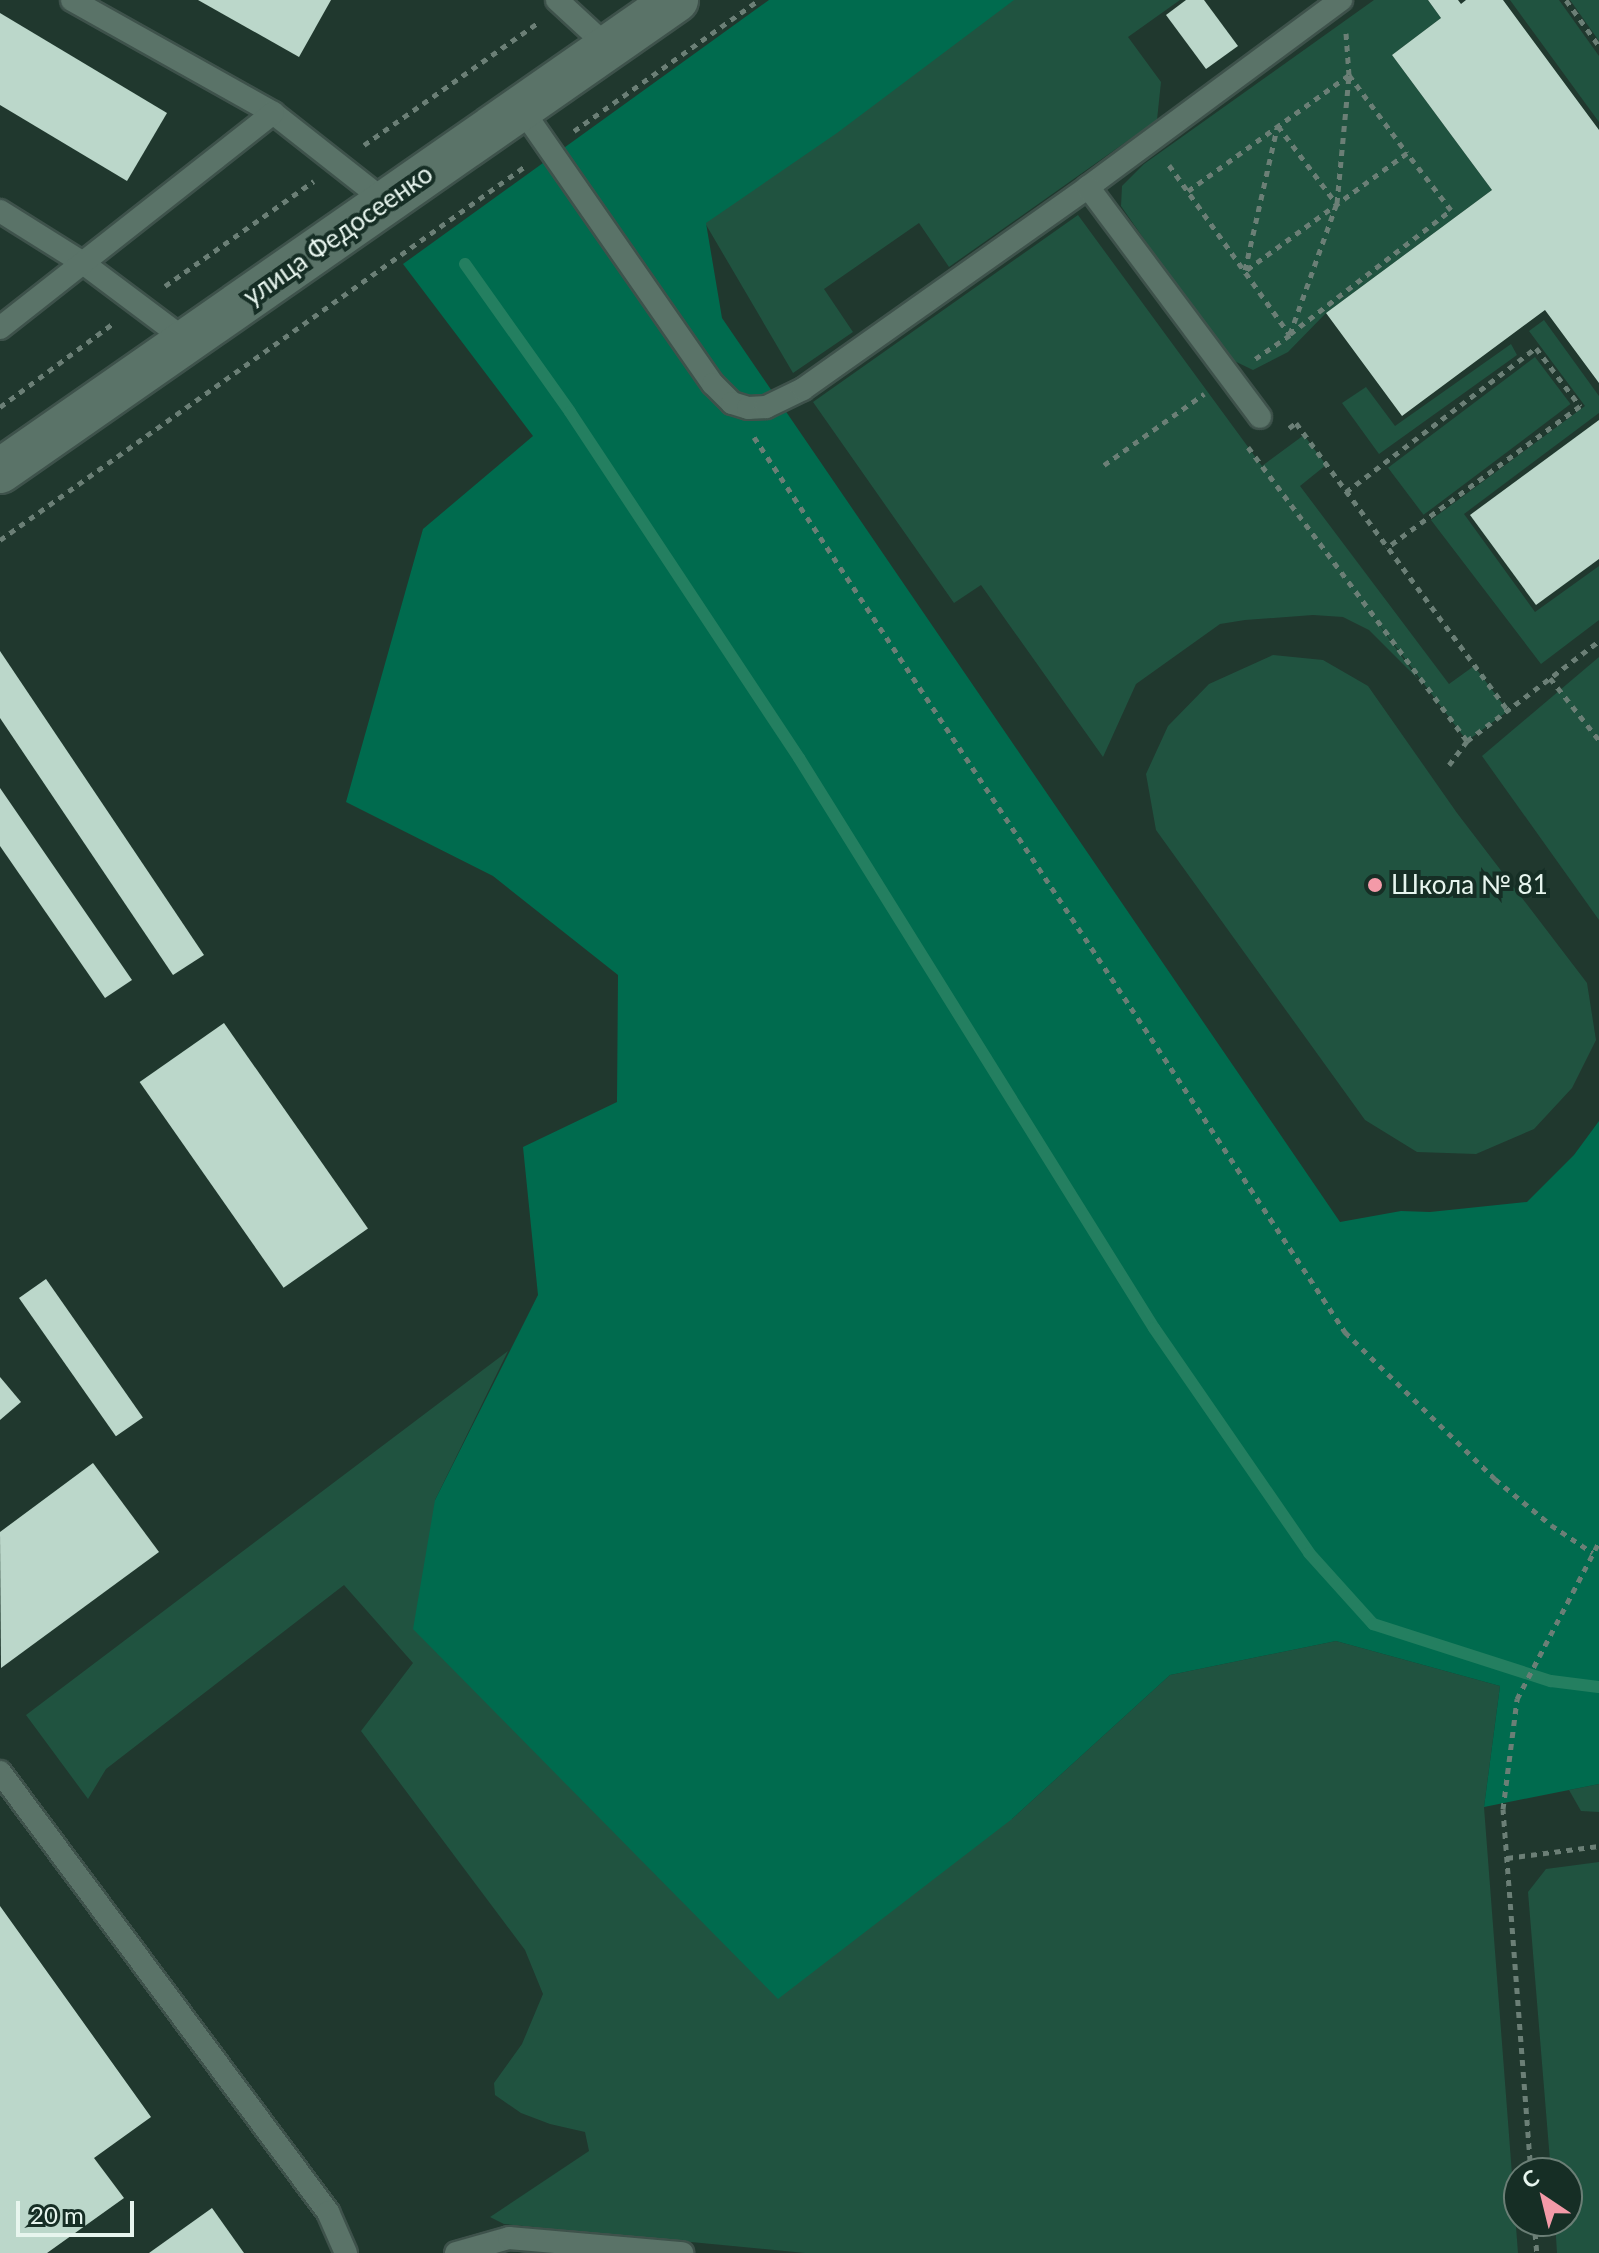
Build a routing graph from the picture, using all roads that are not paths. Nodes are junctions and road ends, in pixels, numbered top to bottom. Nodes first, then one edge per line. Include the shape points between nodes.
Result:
1 (72, 0) edge
2 (676, 0) edge
3 (1341, 0) edge
4 (560, 3) edge
5 (608, 47) junction
6 (521, 108) junction
7 (273, 113) junction
8 (1088, 187) junction
9 (386, 202) junction
10 (0, 211) edge
11 (83, 263) junction
12 (0, 328) edge
13 (187, 341) junction
14 (1260, 417) dead end
15 (0, 471) edge
16 (0, 1772) edge
17 (346, 2253) edge
18 (456, 2253) edge
19 (682, 2253) edge

1 - 7 lane
2 - 5 main road, улица Федосеенко
3 - 8 lane
4 - 5 lane
5 - 6 main road, улица Федосеенко
6 - 8 lane via 713,384 732,403 748,408 766,407 803,389
6 - 9 main road, улица Федосеенко
7 - 9 lane
7 - 11 lane
8 - 14 lane
9 - 13 main road, улица Федосеенко
10 - 11 lane
11 - 12 lane
11 - 13 lane
13 - 15 main road, улица Федосеенко
16 - 17 lane via 328,2212
18 - 19 lane via 509,2238

